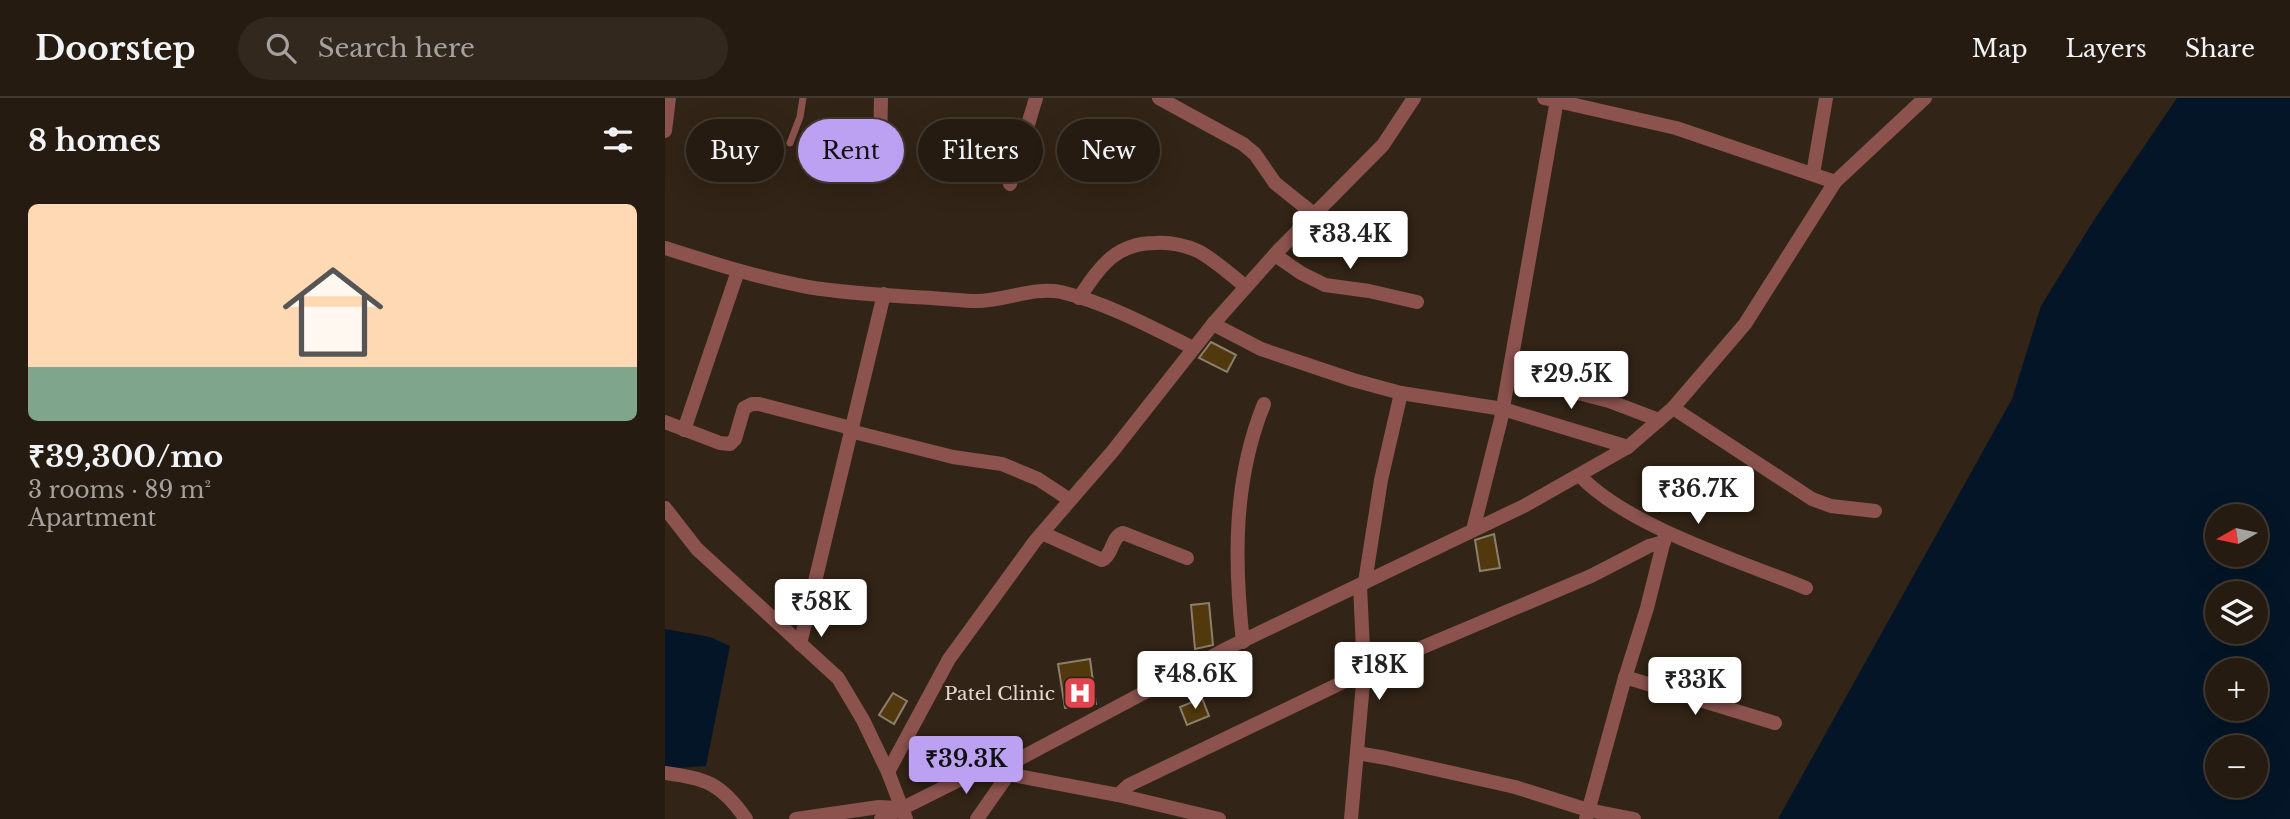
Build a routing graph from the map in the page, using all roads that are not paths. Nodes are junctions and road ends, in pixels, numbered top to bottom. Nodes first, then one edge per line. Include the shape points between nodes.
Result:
1 (669, 98) edge
2 (803, 98) edge
3 (881, 98) edge
4 (1036, 98) edge
5 (1159, 98) edge
6 (1414, 98) edge
7 (1826, 98) edge
8 (1925, 98) edge
9 (1551, 99) edge
10 (881, 119) edge
11 (665, 131) edge
12 (790, 143) dead end
13 (1814, 174) junction
14 (1835, 181) junction
15 (1010, 184) dead end
16 (1315, 215) junction
17 (665, 248) edge
18 (1275, 254) junction
19 (738, 271) junction
20 (1247, 287) junction
21 (884, 294) junction
22 (1079, 298) junction
23 (1417, 302) dead end
24 (1213, 324) junction
25 (1193, 348) junction
26 (1509, 375) junction
27 (1401, 393) junction
28 (1264, 404) dead end
29 (1673, 408) junction
30 (1503, 409) junction
31 (1659, 420) junction
32 (665, 422) edge
33 (851, 429) junction
34 (684, 430) junction
35 (1628, 447) junction
36 (1580, 476) junction
37 (1070, 500) junction
38 (665, 508) edge
39 (1875, 511) dead end
40 (1473, 530) junction
41 (1042, 533) junction
42 (1665, 537) junction
43 (1187, 558) dead end
44 (1362, 583) junction
45 (1806, 588) dead end
46 (1243, 642) junction
47 (800, 644) junction
48 (1364, 672) junction
49 (1625, 677) junction
50 (1775, 723) dead end
51 (1357, 753) junction
52 (1019, 759) junction
53 (888, 772) junction
54 (665, 773) edge
55 (1008, 774) junction
56 (1118, 795) junction
57 (904, 813) edge
58 (1587, 815) edge
59 (745, 819) edge
60 (796, 819) edge
61 (881, 819) edge
62 (977, 819) edge
63 (1219, 819) edge
64 (1351, 819) edge
65 (1634, 819) edge

1 - 11 street
2 - 12 lane
3 - 10 street
4 - 15 street
5 - 16 street via 1243,144 1275,183
6 - 16 street via 1383,145
7 - 13 street
8 - 14 street
9 - 13 street via 1676,128
9 - 26 street
13 - 14 street
14 - 29 street via 1745,324
16 - 18 street
17 - 19 street
18 - 20 street
18 - 23 street via 1325,285
19 - 21 street via 810,287
19 - 34 street
20 - 22 street via 1200,253 1175,244 1141,243 1111,257
20 - 24 street
21 - 22 street via 975,301 1046,291
21 - 33 street
22 - 25 street
24 - 25 street
24 - 27 street via 1261,349
25 - 37 street
26 - 30 street
26 - 31 street via 1609,401
27 - 30 street
27 - 44 street
28 - 46 street via 1249,444 1237,535
29 - 31 street
29 - 39 street via 1812,499
30 - 35 street
30 - 40 street
31 - 35 street
32 - 34 street
33 - 34 street via 752,404 744,408 730,444
33 - 37 street via 943,455 1002,464 1038,479
33 - 47 street
35 - 36 street
36 - 40 street
36 - 42 street via 1596,492
37 - 41 street
38 - 47 street via 697,549
40 - 44 street
41 - 43 street via 1102,560 1123,533
41 - 53 street via 949,659
42 - 45 street
42 - 48 street via 1591,576
42 - 49 street
44 - 46 street
44 - 48 street
46 - 52 street
47 - 53 street via 838,678
48 - 51 street
48 - 56 street
49 - 50 street
49 - 58 street
51 - 58 street via 1515,788
51 - 64 street
52 - 55 street
52 - 57 street via 957,781
53 - 57 street
54 - 59 street via 696,777 719,787
55 - 56 street
55 - 62 street
56 - 63 street
57 - 60 street via 879,807
57 - 61 street
58 - 65 street

